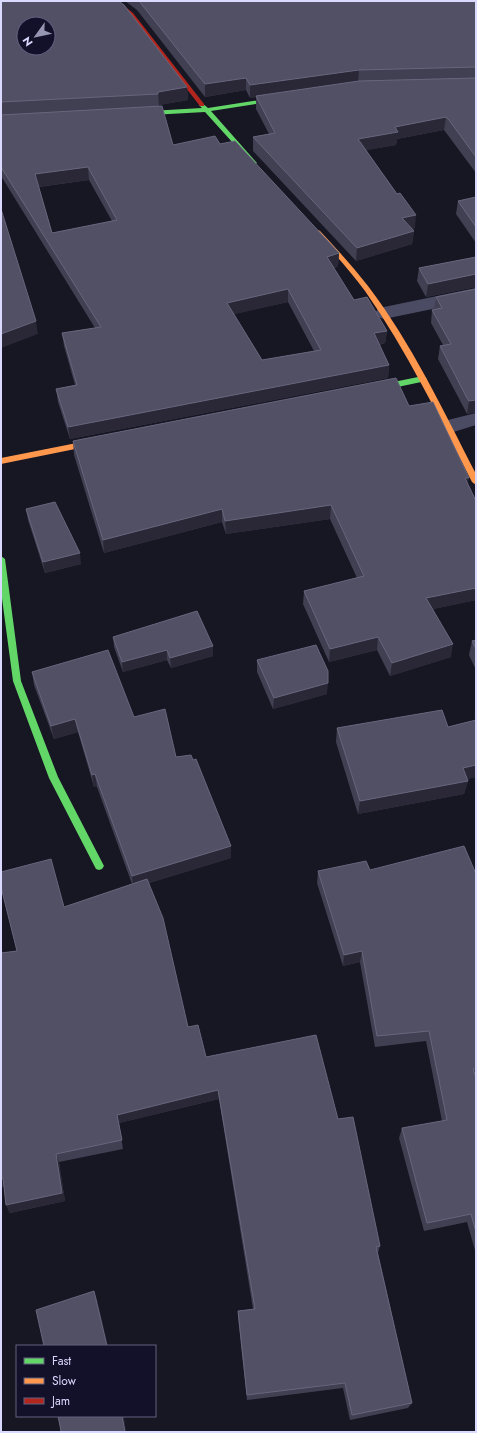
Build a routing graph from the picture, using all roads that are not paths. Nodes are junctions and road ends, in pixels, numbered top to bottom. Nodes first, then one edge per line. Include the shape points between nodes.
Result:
1 (114, 1) edge
2 (297, 97) edge
3 (205, 110) junction
4 (127, 114) edge
5 (259, 168) edge
6 (312, 225) edge
7 (476, 294) edge
8 (384, 313) junction
9 (423, 379) junction
10 (359, 392) edge
11 (476, 419) edge
12 (447, 427) junction
13 (110, 440) edge
14 (1, 461) edge
15 (476, 482) edge
16 (1, 559) edge
17 (98, 866) dead end

1 - 3 street via 136,20
2 - 3 street
3 - 4 street
3 - 5 street
6 - 8 street via 355,272
7 - 8 street
8 - 9 street
9 - 10 street
9 - 12 street
11 - 12 street
12 - 15 street
13 - 14 street
16 - 17 street via 17,681 54,778

